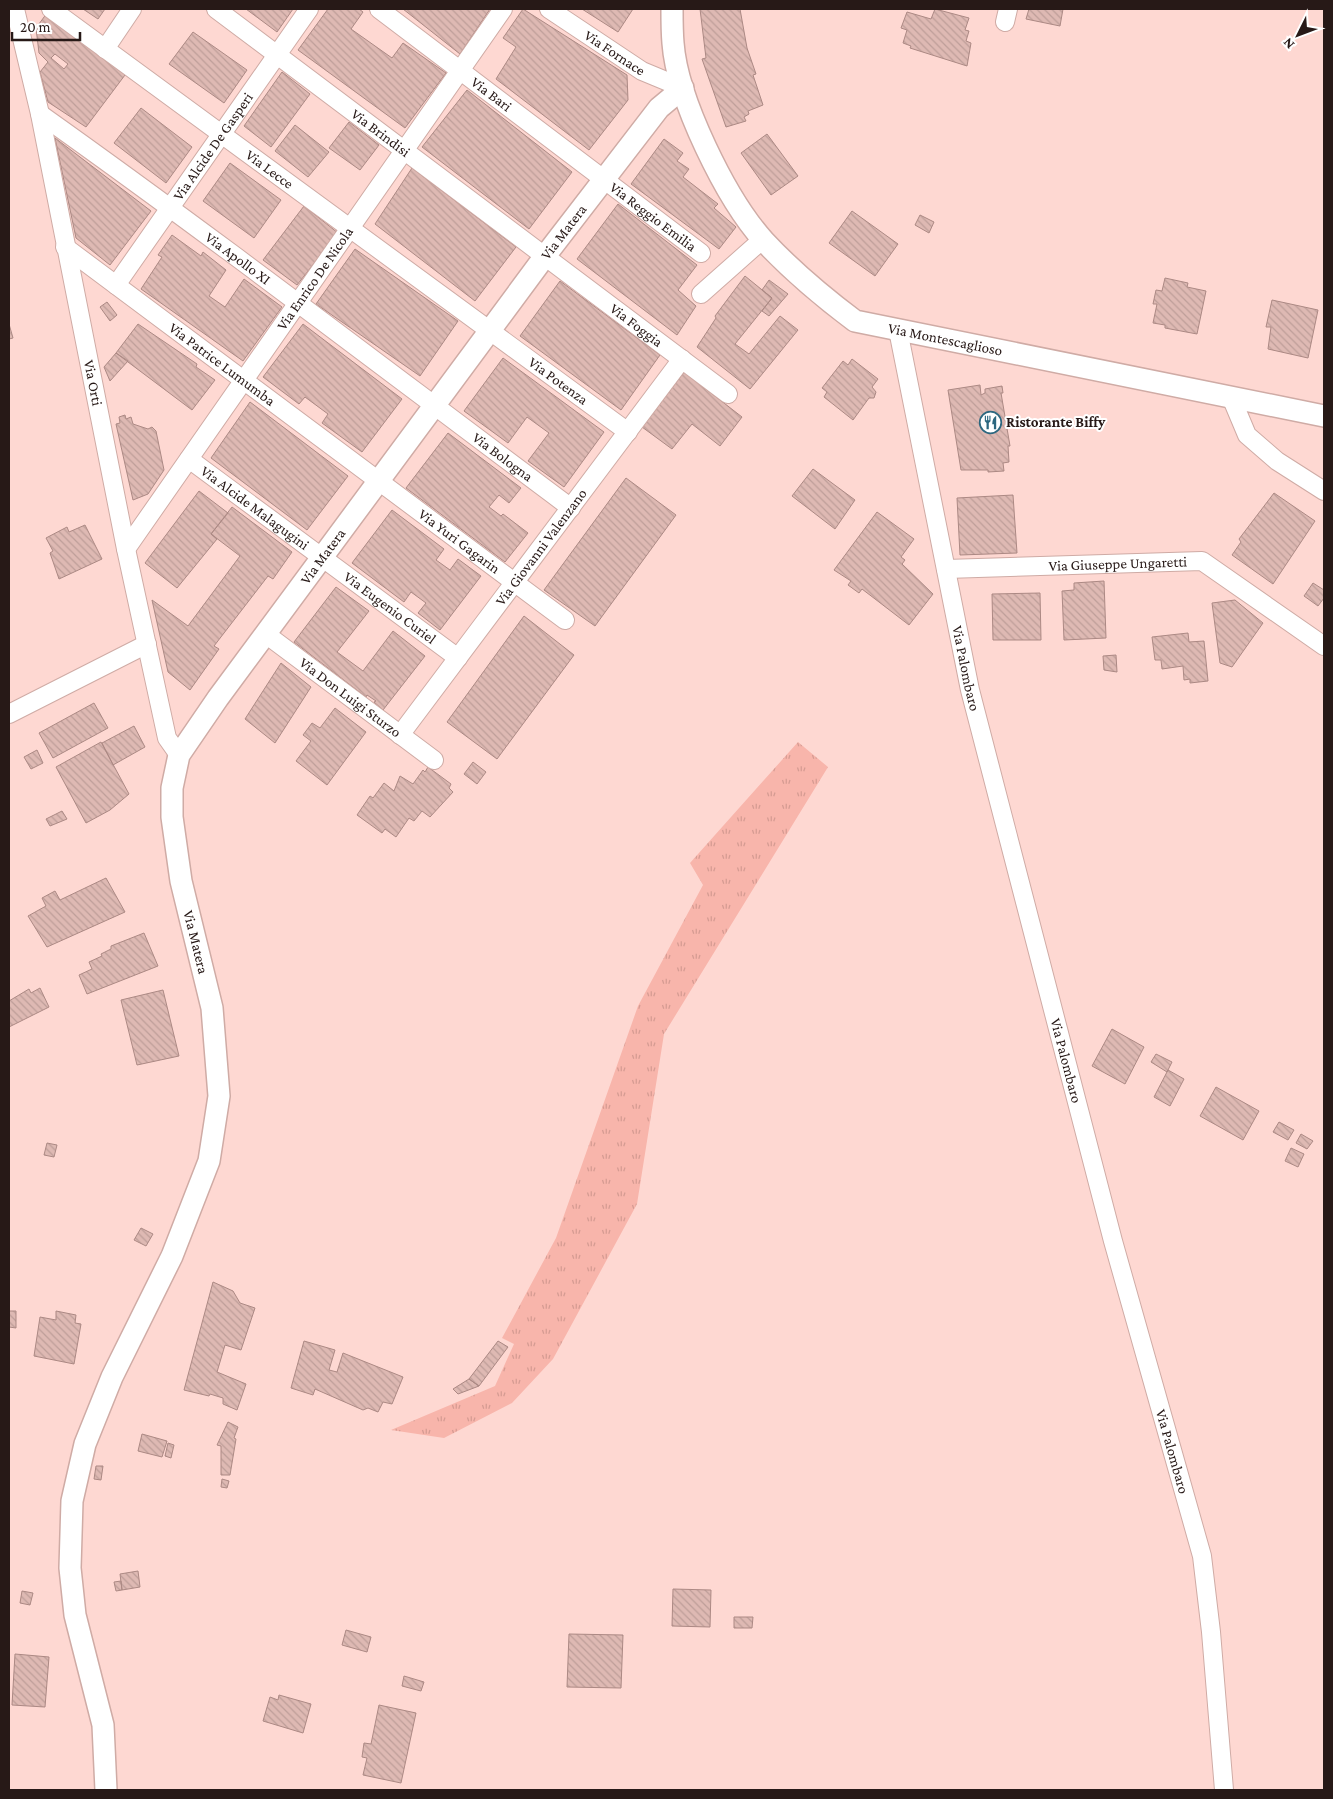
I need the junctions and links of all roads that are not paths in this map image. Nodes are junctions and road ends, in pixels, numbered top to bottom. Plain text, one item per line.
1 (15, 9) edge
2 (50, 9) edge
3 (132, 9) edge
4 (216, 9) edge
5 (309, 9) edge
6 (379, 9) edge
7 (504, 9) edge
8 (549, 9) edge
9 (672, 9) edge
10 (106, 49) junction
11 (277, 55) junction
12 (461, 70) junction
13 (683, 88) junction
14 (40, 114) junction
15 (222, 134) junction
16 (404, 150) junction
17 (605, 178) junction
18 (171, 207) junction
19 (351, 227) junction
20 (763, 240) junction
21 (66, 247) junction
22 (701, 253) dead end
23 (545, 256) junction
24 (116, 285) junction
25 (701, 294) dead end
26 (297, 304) junction
27 (490, 329) junction
28 (898, 330) junction
29 (682, 359) junction
30 (244, 381) junction
31 (728, 394) dead end
32 (1231, 397) junction
33 (434, 406) junction
34 (1324, 416) edge
35 (628, 432) junction
36 (189, 459) junction
37 (379, 481) junction
38 (1324, 491) edge
39 (571, 508) junction
40 (126, 549) junction
41 (322, 557) junction
42 (946, 569) junction
43 (515, 583) junction
44 (565, 620) dead end
45 (267, 635) junction
46 (148, 644) junction
47 (1324, 646) edge
48 (458, 658) junction
49 (9, 714) edge
50 (400, 735) junction
51 (179, 755) junction
52 (434, 760) dead end
53 (106, 1790) edge
54 (1224, 1790) edge

1 - 14 street, Via Orti
2 - 10 street, Via Lecce
3 - 10 street
4 - 11 street, Via Brindisi
5 - 11 street, Via Alcide De Gasperi
6 - 12 street, Via Bari
7 - 12 street, Via Enrico De Nicola
8 - 13 street, Via Fornace
9 - 13 street, Via Montescaglioso
10 - 15 street, Via Lecce
11 - 15 street, Via Alcide De Gasperi
11 - 16 street, Via Brindisi
12 - 16 street, Via Enrico De Nicola
12 - 17 street, Via Bari
13 - 17 street, Via Matera
13 - 20 street, Via Montescaglioso
14 - 18 street, Via Apollo XI
14 - 21 street, Via Orti
15 - 18 street, Via Alcide De Gasperi
15 - 19 street, Via Lecce
16 - 19 street, Via Enrico De Nicola
16 - 23 street, Via Brindisi
17 - 22 street, Via Reggio Emilia
17 - 23 street, Via Matera
18 - 24 street, Via Alcide De Gasperi
18 - 26 street, Via Apollo XI
19 - 26 street, Via Enrico De Nicola
19 - 27 street, Via Lecce
20 - 25 street
20 - 28 street, Via Montescaglioso
21 - 24 street, Via Patrice Lumumba
21 - 40 street, Via Orti
23 - 27 street, Via Matera
23 - 29 street, Via Foggia
24 - 30 street, Via Patrice Lumumba
26 - 30 street, Via Enrico De Nicola
26 - 33 street, Via Apollo XI
27 - 33 street, Via Matera
27 - 35 street, Via Potenza
28 - 32 street, Via Montescaglioso
28 - 42 street, Via Palombaro
29 - 31 street, Via Foggia
29 - 35 street, Via Giovanni Valenzano
30 - 36 street, Via Enrico De Nicola
30 - 37 street, Via Patrice Lumumba
32 - 34 street, Via Montescaglioso
32 - 38 street
33 - 37 street, Via Matera
33 - 39 street, Via Bologna
35 - 39 street, Via Giovanni Valenzano
36 - 40 street, Via Enrico De Nicola
36 - 41 street, Via Alcide Malagugini
37 - 41 street, Via Matera
37 - 43 street, Via Yuri Gagarin
39 - 43 street, Via Giovanni Valenzano
40 - 46 street, Via Orti
41 - 45 street, Via Matera
41 - 48 street, Via Eugenio Curiel
42 - 47 street, Via Giuseppe Ungaretti
42 - 54 street, Via Palombaro
43 - 44 street, Via Yuri Gagarin
43 - 48 street, Via Giovanni Valenzano
45 - 50 street, Via Don Luigi Sturzo
45 - 51 street, Via Matera
46 - 49 street
46 - 51 street, Via Orti
48 - 50 street, Via Giovanni Valenzano
50 - 52 street, Via Don Luigi Sturzo
51 - 53 street, Via Matera

